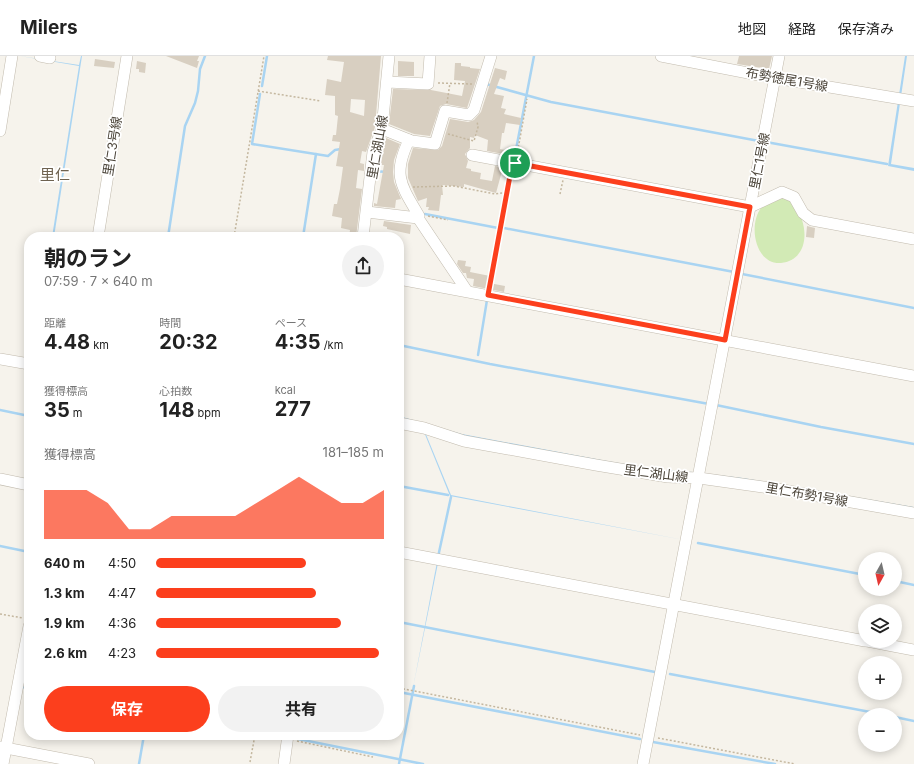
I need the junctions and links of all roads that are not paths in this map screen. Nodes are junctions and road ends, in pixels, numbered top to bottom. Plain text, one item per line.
1 (12, 56) edge
2 (127, 56) edge
3 (389, 56) edge
4 (430, 56) edge
5 (491, 56) edge
6 (661, 56) edge
7 (779, 56) edge
8 (775, 77) junction
9 (387, 82) junction
10 (914, 101) edge
11 (382, 129) junction
12 (0, 131) edge
13 (409, 140) junction
14 (472, 155) dead end
15 (750, 207) junction
16 (367, 212) junction
17 (419, 217) junction
18 (99, 232) edge
19 (364, 232) edge
20 (914, 239) edge
21 (404, 280) edge
22 (467, 291) junction
23 (725, 340) junction
24 (0, 359) edge
25 (24, 363) edge
26 (914, 376) edge
27 (404, 424) edge
28 (699, 478) junction
29 (0, 479) edge
30 (24, 484) edge
31 (914, 513) edge
32 (404, 553) edge
33 (674, 605) junction
34 (858, 640) edge
35 (902, 648) edge
36 (24, 649) edge
37 (914, 650) edge
38 (288, 740) edge
39 (3, 748) edge
40 (3, 764) edge
41 (90, 764) edge
42 (284, 764) edge
43 (643, 764) edge

1 - 12 street
2 - 18 street, 里仁3号線
3 - 9 street, 里仁湖山線
4 - 9 street
5 - 13 street
6 - 8 street, 布勢徳尾1号線
7 - 8 street, 里仁1号線
8 - 10 street, 布勢徳尾1号線
8 - 15 street, 里仁1号線
9 - 11 street, 里仁湖山線
11 - 13 street
11 - 16 street, 里仁湖山線
13 - 17 street
14 - 15 street
15 - 20 street
15 - 23 street, 里仁1号線
16 - 17 street
16 - 19 street, 里仁湖山線
17 - 22 street
21 - 22 street
22 - 23 street
23 - 26 street
23 - 28 street, 里仁1号線
24 - 25 street
27 - 28 street, 里仁湖山線
28 - 31 street, 里仁布勢1号線
28 - 33 street, 里仁湖山線
29 - 30 street
32 - 33 street
33 - 34 street
33 - 43 street, 里仁湖山線
35 - 37 street
36 - 39 street
38 - 42 street
39 - 40 street
39 - 41 street

